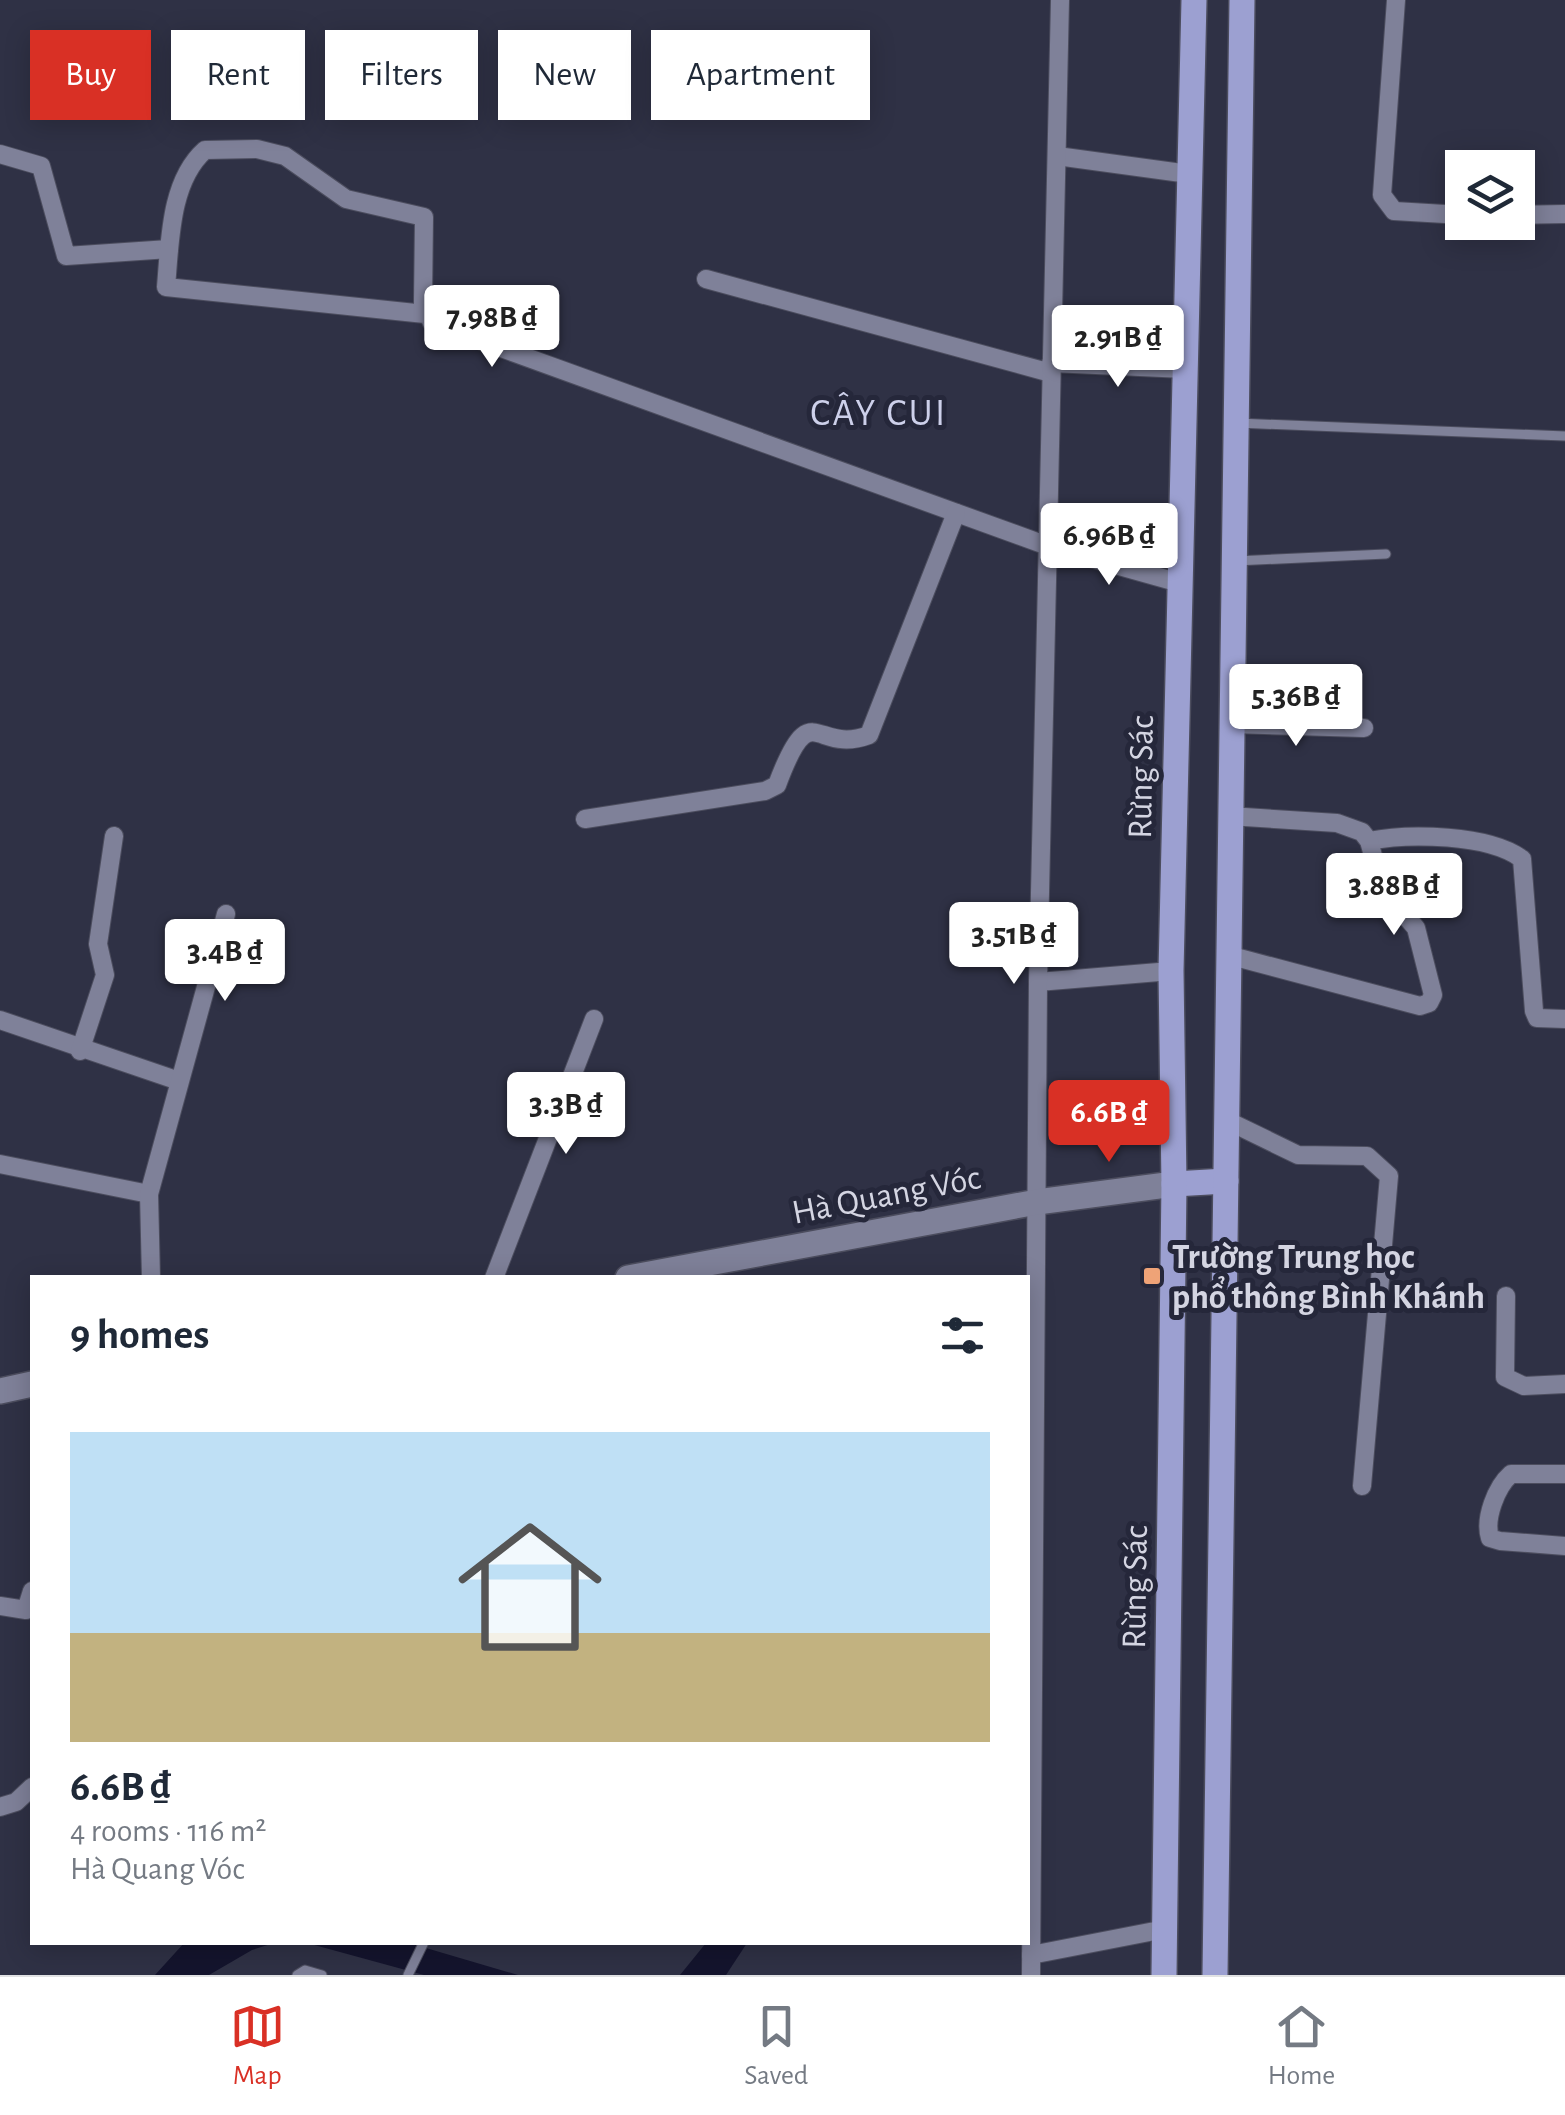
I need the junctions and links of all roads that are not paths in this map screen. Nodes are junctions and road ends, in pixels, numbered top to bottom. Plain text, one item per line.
1 (1060, 0) edge
2 (1194, 0) edge
3 (1242, 0) edge
4 (1396, 0) edge
5 (0, 154) edge
6 (1057, 156) junction
7 (1178, 173) junction
8 (1445, 214) edge
9 (1565, 214) edge
10 (1535, 215) edge
11 (170, 249) junction
12 (706, 278) dead end
13 (425, 314) junction
14 (1051, 368) junction
15 (1173, 368) junction
16 (1234, 423) junction
17 (1565, 436) edge
18 (956, 513) junction
19 (1048, 546) junction
20 (1386, 554) dead end
21 (1232, 561) junction
22 (1168, 580) junction
23 (1230, 724) junction
24 (1364, 728) dead end
25 (1229, 816) junction
26 (585, 819) dead end
27 (114, 836) dead end
28 (1368, 840) junction
29 (226, 914) dead end
30 (1228, 955) junction
31 (1159, 971) junction
32 (1038, 982) junction
33 (594, 1018) dead end
34 (1565, 1019) edge
35 (0, 1020) edge
36 (80, 1050) junction
37 (179, 1082) junction
38 (1226, 1120) junction
39 (0, 1164) edge
40 (1226, 1181) junction
41 (1165, 1184) junction
42 (149, 1194) junction
43 (1037, 1202) junction
44 (720, 1269) edge
45 (151, 1275) edge
46 (495, 1275) edge
47 (659, 1275) edge
48 (1506, 1296) dead end
49 (30, 1384) edge
50 (1565, 1384) edge
51 (0, 1391) edge
52 (1565, 1474) edge
53 (1362, 1486) dead end
54 (1565, 1546) edge
55 (30, 1597) edge
56 (0, 1606) edge
57 (30, 1789) edge
58 (0, 1808) edge
59 (1165, 1929) junction
60 (423, 1945) edge
61 (1031, 1955) junction
62 (409, 1974) edge
63 (298, 1975) edge
64 (322, 1975) edge
65 (1030, 1975) edge
66 (1164, 1975) edge
67 (1214, 1975) edge

1 - 6 street
2 - 7 main road, Rừng Sác
3 - 16 main road
4 - 8 street
5 - 11 street
6 - 7 street
6 - 14 street
7 - 15 main road, Rừng Sác
9 - 10 street
11 - 13 street
11 - 13 street
12 - 14 street
13 - 18 street
14 - 15 street
14 - 19 street
15 - 22 main road, Rừng Sác
16 - 17 lane
16 - 21 main road
18 - 19 street
18 - 26 street
19 - 22 street
19 - 32 street
20 - 21 lane
21 - 23 main road
22 - 31 main road, Rừng Sác
23 - 24 street
23 - 25 main road
25 - 28 street
25 - 30 main road
27 - 36 street
28 - 30 street
28 - 34 street
29 - 37 street
30 - 38 main road
31 - 32 street
31 - 41 main road, Rừng Sác
32 - 43 street
33 - 46 street
35 - 36 street
36 - 37 street
37 - 42 street
38 - 40 main road
38 - 53 street
39 - 42 street
40 - 41 main road
40 - 67 main road
41 - 43 street, Hà Quang Vóc
41 - 59 main road, Rừng Sác
42 - 45 street
43 - 44 street, Hà Quang Vóc
43 - 61 street
44 - 47 street, Hà Quang Vóc
48 - 50 street
49 - 51 street
52 - 54 street
55 - 56 street
57 - 58 street
59 - 61 street
59 - 66 main road, Rừng Sác
60 - 62 lane
61 - 65 street
63 - 64 lane

